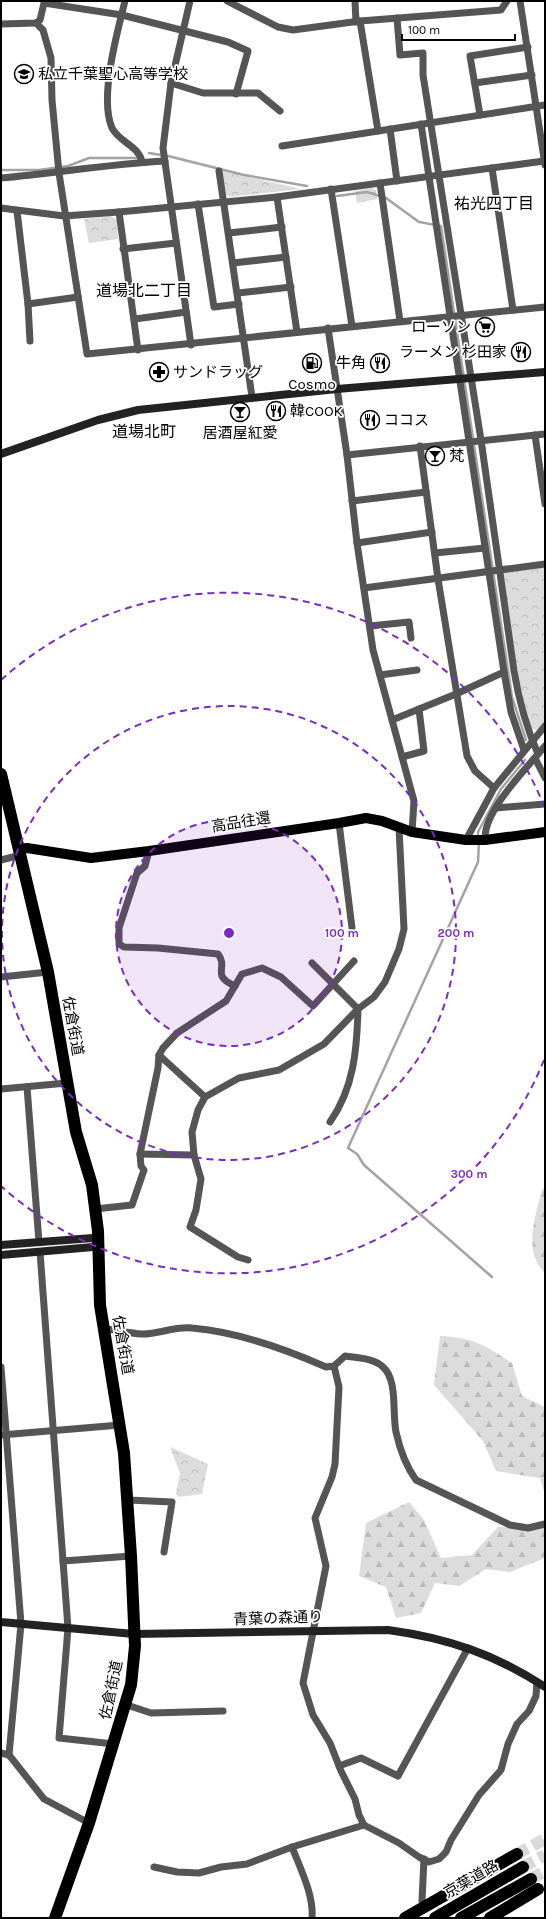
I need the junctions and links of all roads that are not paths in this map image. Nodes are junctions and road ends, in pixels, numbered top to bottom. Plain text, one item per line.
1 (125, 1) edge
2 (190, 1) edge
3 (227, 1) edge
4 (355, 1) edge
5 (506, 1) edge
6 (520, 1) edge
7 (45, 2) edge
8 (122, 15) junction
9 (397, 18) junction
10 (358, 21) junction
11 (36, 23) junction
12 (1, 24) edge
13 (184, 31) junction
14 (528, 47) junction
15 (532, 75) junction
16 (171, 83) junction
17 (475, 83) junction
18 (236, 94) junction
19 (545, 105) edge
20 (537, 106) junction
21 (280, 111) dead end
22 (480, 115) junction
23 (431, 123) junction
24 (421, 124) junction
25 (390, 129) junction
26 (378, 131) junction
27 (282, 146) dead end
28 (165, 161) junction
29 (142, 162) junction
30 (545, 163) edge
31 (58, 168) junction
32 (492, 168) junction
33 (219, 171) dead end
34 (440, 175) junction
35 (430, 176) junction
36 (1, 178) edge
37 (397, 181) junction
38 (380, 183) junction
39 (331, 190) junction
40 (277, 197) junction
41 (223, 201) junction
42 (198, 204) junction
43 (171, 207) junction
44 (1, 208) edge
45 (17, 211) junction
46 (119, 212) junction
47 (64, 216) junction
48 (282, 227) junction
49 (229, 233) junction
50 (176, 243) junction
51 (123, 249) junction
52 (286, 257) junction
53 (233, 263) junction
54 (291, 287) junction
55 (238, 293) junction
56 (78, 297) junction
57 (28, 304) junction
58 (239, 304) junction
59 (545, 307) edge
60 (513, 310) junction
61 (186, 312) junction
62 (462, 316) junction
63 (450, 317) junction
64 (135, 319) junction
65 (400, 321) junction
66 (352, 326) junction
67 (328, 328) junction
68 (297, 332) junction
69 (244, 337) junction
70 (30, 340) dead end
71 (191, 345) junction
72 (138, 350) junction
73 (545, 372) edge
74 (471, 378) junction
75 (460, 379) junction
76 (337, 389) junction
77 (252, 397) junction
78 (545, 434) edge
79 (535, 435) junction
80 (481, 440) junction
81 (470, 441) junction
82 (420, 446) junction
83 (1, 454) edge
84 (347, 455) junction
85 (426, 492) junction
86 (352, 501) junction
87 (545, 504) edge
88 (432, 532) junction
89 (357, 544) junction
90 (485, 548) junction
91 (435, 553) junction
92 (545, 564) edge
93 (494, 571) junction
94 (438, 579) junction
95 (364, 588) junction
96 (370, 626) junction
97 (411, 638) dead end
98 (417, 670) dead end
99 (504, 672) junction
100 (380, 674) junction
101 (456, 694) junction
102 (419, 709) junction
103 (392, 720) junction
104 (545, 726) edge
105 (533, 741) junction
106 (545, 746) edge
107 (524, 750) junction
108 (537, 756) junction
109 (402, 757) junction
110 (1, 774) edge
111 (545, 778) edge
112 (494, 788) junction
113 (545, 804) edge
114 (496, 808) junction
115 (338, 823) junction
116 (399, 828) junction
117 (412, 832) junction
118 (545, 832) edge
119 (466, 840) junction
120 (484, 840) junction
121 (149, 852) junction
122 (18, 854) junction
123 (1, 860) edge
124 (352, 928) dead end
125 (354, 961) dead end
126 (312, 963) dead end
127 (48, 972) junction
128 (1, 977) edge
129 (333, 984) junction
130 (235, 986) junction
131 (358, 1009) junction
132 (159, 1055) junction
133 (67, 1083) junction
134 (27, 1087) junction
135 (1, 1089) edge
136 (205, 1097) junction
137 (330, 1122) dead end
138 (140, 1154) junction
139 (194, 1155) junction
140 (96, 1208) junction
141 (39, 1242) junction
142 (98, 1242) junction
143 (1, 1245) edge
144 (40, 1252) junction
145 (1, 1255) edge
146 (248, 1260) dead end
147 (105, 1329) junction
148 (334, 1366) junction
149 (1, 1367) edge
150 (120, 1425) junction
151 (54, 1431) junction
152 (4, 1435) edge
153 (128, 1500) junction
154 (545, 1524) edge
155 (164, 1552) dead end
156 (131, 1556) junction
157 (63, 1561) junction
158 (1, 1622) edge
159 (21, 1624) junction
160 (68, 1628) junction
161 (314, 1631) junction
162 (134, 1634) junction
163 (468, 1648) junction
164 (538, 1682) junction
165 (545, 1687) edge
166 (127, 1705) junction
167 (223, 1710) dead end
168 (114, 1744) junction
169 (1, 1753) edge
170 (9, 1754) junction
171 (339, 1766) junction
172 (89, 1822) junction
173 (364, 1826) junction
174 (292, 1847) junction
175 (517, 1854) tunnel mouth
176 (424, 1859) junction
177 (154, 1867) dead end
178 (523, 1867) tunnel mouth
179 (531, 1878) tunnel mouth
180 (538, 1889) tunnel mouth
181 (422, 1901) dead end
182 (55, 1918) edge
183 (312, 1918) edge
184 (405, 1918) edge
185 (435, 1918) edge
186 (461, 1918) edge
187 (490, 1918) edge

1 - 8 street
2 - 13 street
3 - 10 street
4 - 10 street
5 - 9 street
6 - 14 street
7 - 8 street
7 - 11 street
8 - 13 street
8 - 29 street
9 - 10 street
9 - 23 street
10 - 26 street
11 - 12 street
11 - 31 street
13 - 16 street
13 - 18 street
14 - 15 street
14 - 17 street
15 - 17 street
15 - 20 street
16 - 18 street
16 - 28 street
17 - 22 street
18 - 21 street
19 - 20 street
20 - 22 street
20 - 30 street
22 - 23 street
23 - 24 street
23 - 34 street
24 - 25 street
24 - 35 street
25 - 26 street
25 - 37 street
26 - 27 street
28 - 29 street
28 - 43 street
29 - 31 street
30 - 32 street
31 - 36 street
31 - 47 street
32 - 34 street
32 - 60 street
33 - 41 street
34 - 35 street
34 - 62 street
35 - 37 street
35 - 63 street
37 - 38 street
38 - 39 street
38 - 65 street
39 - 40 street
39 - 66 street
40 - 41 street
40 - 48 street
41 - 42 street
41 - 49 street
42 - 43 street
42 - 58 street
43 - 46 street
43 - 50 street
44 - 45 street
45 - 47 street
45 - 57 street
46 - 47 street
46 - 51 street
47 - 56 street
48 - 49 street
48 - 52 street
49 - 53 street
50 - 51 street
50 - 61 street
51 - 64 street
52 - 53 street
52 - 54 street
53 - 55 street
54 - 55 street
54 - 68 street
55 - 58 street
56 - 57 street
56 - 72 street
57 - 70 street
58 - 69 street
59 - 60 street
60 - 62 street
61 - 64 street
61 - 71 street
62 - 63 street
62 - 74 street
63 - 65 street
63 - 75 street
64 - 72 street
65 - 66 street
66 - 67 street
67 - 68 street
67 - 76 street
68 - 69 street
69 - 71 street
69 - 77 street
71 - 72 street
73 - 74 street
74 - 75 street
74 - 80 street
75 - 76 street
75 - 81 street
76 - 77 street
76 - 84 street
77 - 83 street
78 - 79 street
79 - 80 street
79 - 87 street
80 - 81 street
80 - 93 street
81 - 82 street
81 - 90 street
82 - 84 street
82 - 85 street
84 - 86 street
85 - 86 street
85 - 88 street
86 - 89 street
88 - 89 street
88 - 91 street
89 - 95 street
90 - 91 street
90 - 93 street
91 - 94 street
92 - 93 street
93 - 94 street
93 - 99 street
93 - 105 street
94 - 95 street
94 - 101 street
95 - 96 street
96 - 97 street
96 - 100 street
98 - 100 street
99 - 101 street
99 - 107 street
100 - 103 street
101 - 102 street
101 - 112 street
102 - 103 street
102 - 109 street
103 - 109 street
104 - 105 street
105 - 107 street
105 - 108 street
106 - 108 street
107 - 112 street
108 - 111 street
108 - 114 street
109 - 117 street
110 - 122 highway, 佐倉街道
112 - 119 street
113 - 114 street
114 - 120 street
115 - 116 main road, 高品往還
115 - 121 main road, 高品往還
115 - 124 street
116 - 117 main road, 高品往還
116 - 131 street
117 - 119 main road, 高品往還
118 - 120 main road
119 - 120 main road
121 - 122 main road, 高品往還
121 - 130 street
122 - 123 street
122 - 127 highway, 佐倉街道
125 - 129 street
126 - 129 street
127 - 128 street
127 - 133 highway, 佐倉街道
129 - 130 street
129 - 131 street
130 - 132 street
131 - 136 street
131 - 137 street
132 - 136 street
132 - 138 street
133 - 134 street
133 - 140 highway, 佐倉街道
134 - 135 street
134 - 141 street
136 - 139 street
138 - 139 street
138 - 140 street
139 - 146 street
140 - 142 highway, 佐倉街道
141 - 142 street
141 - 143 street
142 - 144 street
142 - 147 highway, 佐倉街道
144 - 145 street
144 - 151 street
147 - 148 street
147 - 150 highway, 佐倉街道
148 - 154 street
148 - 161 street
149 - 152 street
150 - 151 street
150 - 153 highway, 佐倉街道
151 - 152 street
151 - 157 street
152 - 159 street
153 - 155 street
153 - 156 highway, 佐倉街道
156 - 157 street
156 - 162 highway, 佐倉街道
157 - 160 street
158 - 159 street, 青葉の森通り
159 - 160 street, 青葉の森通り
159 - 170 street
160 - 162 street, 青葉の森通り
160 - 168 street
161 - 162 street, 青葉の森通り
161 - 163 street, 青葉の森通り
161 - 171 street
162 - 166 highway, 佐倉街道
163 - 164 street, 青葉の森通り
163 - 171 street
164 - 165 street, 青葉の森通り
164 - 176 street
166 - 167 street
166 - 168 highway, 佐倉街道
168 - 172 highway, 佐倉街道
169 - 170 street
170 - 172 street
171 - 173 street
172 - 182 highway, 佐倉街道
173 - 174 street
173 - 176 street
174 - 177 street
174 - 183 street
175 - 184 highway
176 - 181 street
178 - 185 highway, 京葉道路
179 - 186 highway, 京葉道路
180 - 187 highway

